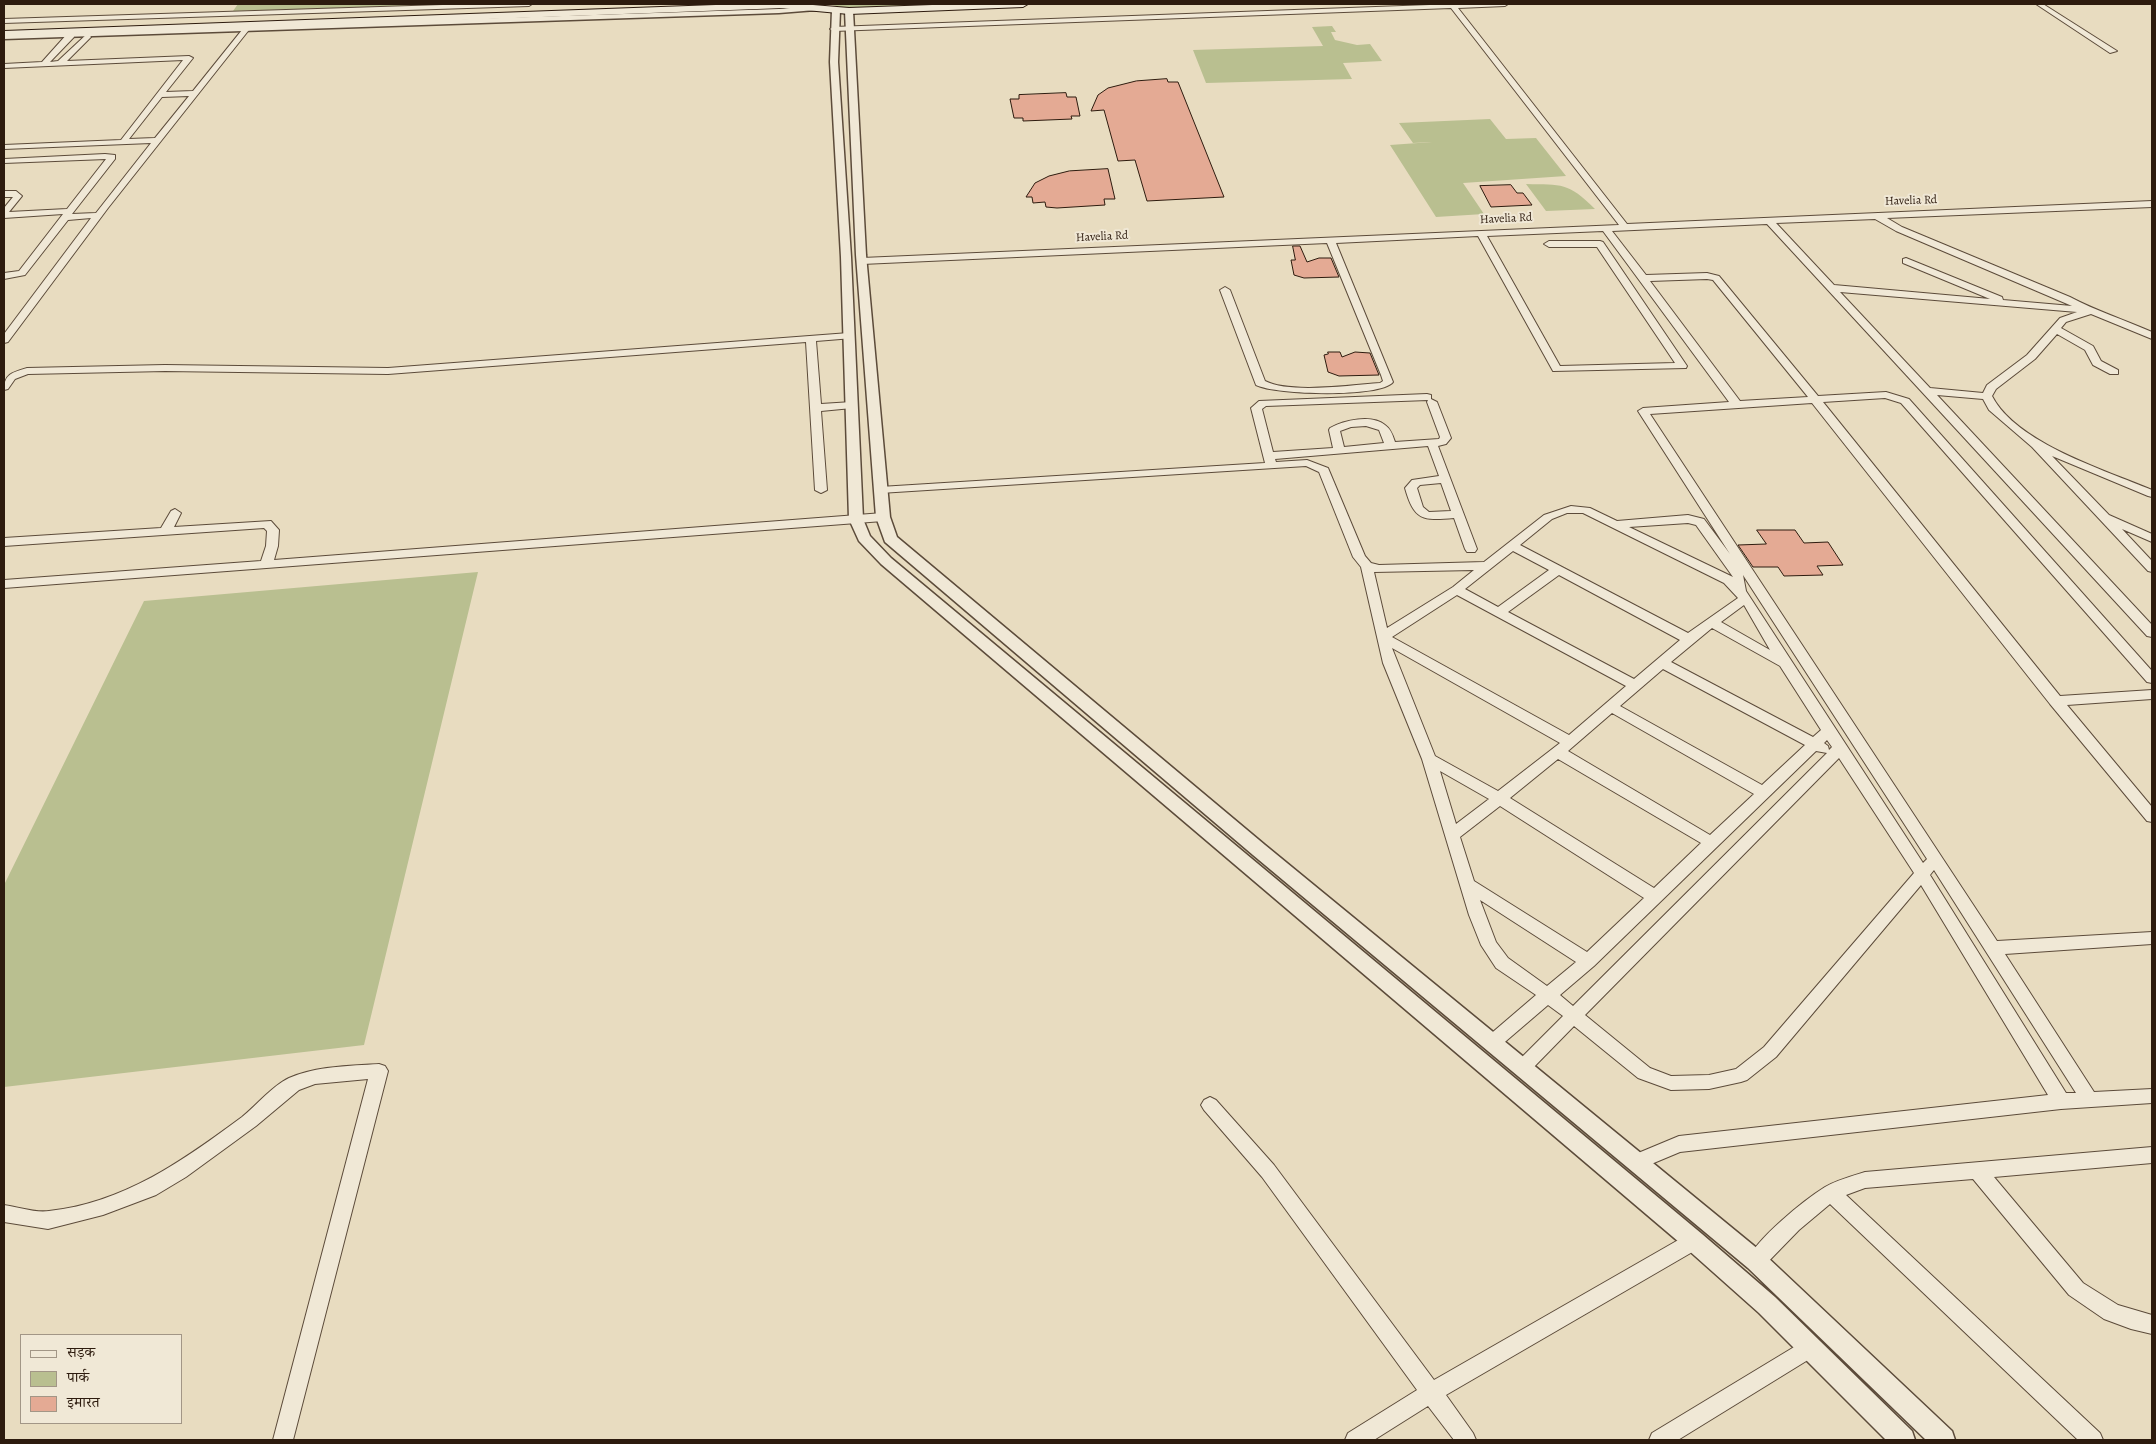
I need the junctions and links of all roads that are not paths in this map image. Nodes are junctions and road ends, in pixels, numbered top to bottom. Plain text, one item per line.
1 (294, 4) edge
2 (512, 4) edge
3 (529, 4) edge
4 (665, 4) edge
5 (1022, 4) edge
6 (1295, 4) edge
7 (1467, 4) edge
8 (1505, 4) edge
9 (2039, 4) edge
10 (445, 5) edge
11 (364, 6) edge
12 (811, 6) edge
13 (1452, 6) junction
14 (842, 10) junction
15 (1301, 11) junction
16 (286, 12) junction
17 (4, 22) edge
18 (4, 28) edge
19 (246, 28) junction
20 (842, 29) junction
21 (40, 35) junction
22 (71, 35) junction
23 (88, 35) junction
24 (4, 36) edge
25 (2113, 51) dead end
26 (43, 64) junction
27 (60, 64) junction
28 (4, 66) edge
29 (196, 90) junction
30 (163, 91) junction
31 (156, 140) junction
32 (123, 142) junction
33 (4, 147) edge
34 (4, 161) edge
35 (4, 194) edge
36 (2152, 204) edge
37 (105, 206) junction
38 (82, 207) dead end
39 (4, 214) edge
40 (69, 214) junction
41 (98, 215) junction
42 (1875, 215) junction
43 (1768, 220) junction
44 (1624, 226) junction
45 (1605, 227) junction
46 (1481, 233) junction
47 (852, 239) junction
48 (1330, 240) junction
49 (1549, 244) dead end
50 (1906, 260) dead end
51 (862, 261) junction
52 (4, 276) edge
53 (1643, 278) junction
54 (1832, 288) junction
55 (1225, 290) dead end
56 (2009, 303) junction
57 (2088, 311) junction
58 (2056, 329) junction
59 (849, 336) junction
60 (2152, 336) edge
61 (811, 339) junction
62 (4, 340) edge
63 (2114, 372) dead end
64 (4, 387) edge
65 (1928, 391) junction
66 (1987, 396) junction
67 (1817, 400) junction
68 (852, 405) junction
69 (1737, 405) junction
70 (814, 408) junction
71 (1432, 443) junction
72 (2036, 445) junction
73 (1391, 446) junction
74 (1339, 451) junction
75 (1270, 461) junction
76 (1445, 479) junction
77 (821, 490) dead end
78 (880, 490) junction
79 (2152, 494) edge
80 (175, 513) dead end
81 (1458, 514) junction
82 (883, 517) junction
83 (2104, 517) junction
84 (856, 519) junction
85 (1616, 524) junction
86 (166, 530) junction
87 (2152, 538) edge
88 (4, 542) edge
89 (1512, 546) junction
90 (1471, 549) dead end
91 (266, 564) junction
92 (1367, 566) junction
93 (1486, 566) junction
94 (2152, 568) edge
95 (1558, 570) junction
96 (4, 584) edge
97 (1457, 590) junction
98 (1744, 595) junction
99 (1499, 612) junction
100 (1711, 622) junction
101 (2152, 633) edge
102 (1383, 638) junction
103 (1689, 639) junction
104 (1663, 663) junction
105 (1786, 665) junction
106 (2152, 679) edge
107 (1636, 686) junction
108 (2152, 694) edge
109 (2054, 701) junction
110 (1612, 707) junction
111 (1829, 730) junction
112 (1570, 742) junction
113 (1816, 744) junction
114 (1837, 751) junction
115 (1558, 752) junction
116 (1429, 759) junction
117 (1764, 793) junction
118 (1499, 798) junction
119 (2152, 817) edge
120 (1453, 834) junction
121 (1711, 842) junction
122 (1935, 860) junction
123 (1922, 874) junction
124 (1467, 884) junction
125 (1654, 896) junction
126 (2152, 938) edge
127 (1993, 948) junction
128 (1588, 961) junction
129 (1548, 995) junction
130 (1575, 1017) junction
131 (1493, 1042) junction
132 (2056, 1047) junction
133 (2029, 1050) junction
134 (1523, 1067) junction
135 (1551, 1090) junction
136 (2152, 1096) edge
137 (2090, 1100) junction
138 (2061, 1101) junction
139 (1210, 1105) dead end
140 (1534, 1106) junction
141 (2152, 1155) edge
142 (1637, 1162) junction
143 (1977, 1170) junction
144 (1831, 1193) junction
145 (4, 1214) edge
146 (1694, 1241) junction
147 (1756, 1261) junction
148 (2152, 1324) edge
149 (1809, 1348) junction
150 (1432, 1392) junction
151 (283, 1440) edge
152 (1355, 1440) edge
153 (1466, 1440) edge
154 (1659, 1440) edge
155 (1902, 1440) edge
156 (1942, 1440) edge
157 (2094, 1440) edge

1 - 16 street
2 - 3 street
2 - 10 street
4 - 18 main road
5 - 14 main road
6 - 15 street
7 - 8 street
7 - 13 street
9 - 25 street
10 - 11 street
11 - 16 street
12 - 14 main road
12 - 19 main road
13 - 15 street
13 - 44 street
14 - 20 street
15 - 20 street
16 - 17 street
19 - 21 main road
19 - 23 street
19 - 29 street
20 - 47 street
21 - 22 street
21 - 24 main road
22 - 23 street
22 - 26 street
23 - 27 street
26 - 27 street
26 - 28 street
27 - 30 street
29 - 30 street
29 - 31 street
30 - 32 street
31 - 32 street
31 - 37 street
32 - 33 street
34 - 40 street
35 - 39 street
36 - 42 street, Havelia Rd
37 - 38 street
37 - 41 street
39 - 40 street
40 - 41 street
40 - 52 street
41 - 62 street
42 - 43 street, Havelia Rd
42 - 57 street
43 - 44 street, Havelia Rd
43 - 54 street
44 - 45 street, Havelia Rd
45 - 46 street, Havelia Rd
45 - 53 street
46 - 48 street, Havelia Rd
46 - 49 street
47 - 51 street
47 - 59 street
48 - 51 street, Havelia Rd
48 - 55 street
50 - 56 street
51 - 78 street
53 - 67 street
53 - 69 street
54 - 56 street
54 - 65 street
56 - 57 street
57 - 58 street
57 - 60 street
58 - 63 street
58 - 66 street
59 - 61 street
59 - 68 street
61 - 64 street
61 - 70 street
65 - 66 street
65 - 101 street
66 - 72 street
67 - 69 street
67 - 106 street
67 - 109 street
68 - 70 street
68 - 84 street
69 - 122 street
70 - 77 street
71 - 73 street
71 - 75 street
71 - 76 street
72 - 79 street
72 - 83 street
73 - 74 street
73 - 74 street
74 - 75 street
75 - 78 street
75 - 92 street
76 - 81 street
76 - 81 street
78 - 82 street
80 - 86 street
81 - 90 street
82 - 84 street
82 - 131 street
83 - 87 street
83 - 94 street
84 - 91 street
84 - 140 street
85 - 89 street
85 - 98 street
85 - 98 street
86 - 88 street
86 - 91 street
89 - 93 street
89 - 95 street
91 - 96 street
92 - 93 street
92 - 102 street
93 - 97 street
95 - 99 street
95 - 103 street
97 - 99 street
97 - 102 street
98 - 100 street
98 - 105 street
99 - 107 street
100 - 103 street
100 - 105 street
102 - 112 street
102 - 116 street
103 - 104 street
104 - 107 street
104 - 113 street
105 - 111 street
107 - 110 street
108 - 109 street
109 - 119 street
110 - 112 street
110 - 117 street
111 - 113 street
111 - 114 street
112 - 115 street
113 - 114 street
113 - 117 street
114 - 123 street
114 - 130 street
115 - 118 street
115 - 121 street
116 - 118 street
116 - 120 street
117 - 121 street
118 - 120 street
118 - 125 street
120 - 124 street
121 - 125 street
122 - 123 street
122 - 127 street
123 - 130 street
123 - 133 street
124 - 128 street
124 - 129 street
125 - 128 street
126 - 127 street
127 - 132 street
128 - 129 street
129 - 130 street
129 - 131 street
130 - 134 street
131 - 134 street
132 - 133 street
132 - 137 street
133 - 138 street
134 - 135 street
135 - 140 street
135 - 142 street
136 - 137 street
137 - 138 street
138 - 142 street
139 - 150 street
140 - 146 street
141 - 143 street
142 - 147 street
143 - 144 street
143 - 148 street
144 - 147 street
144 - 157 street
145 - 151 street
146 - 149 street
146 - 150 street
147 - 156 street
149 - 154 street
149 - 155 street
150 - 152 street
150 - 153 street

